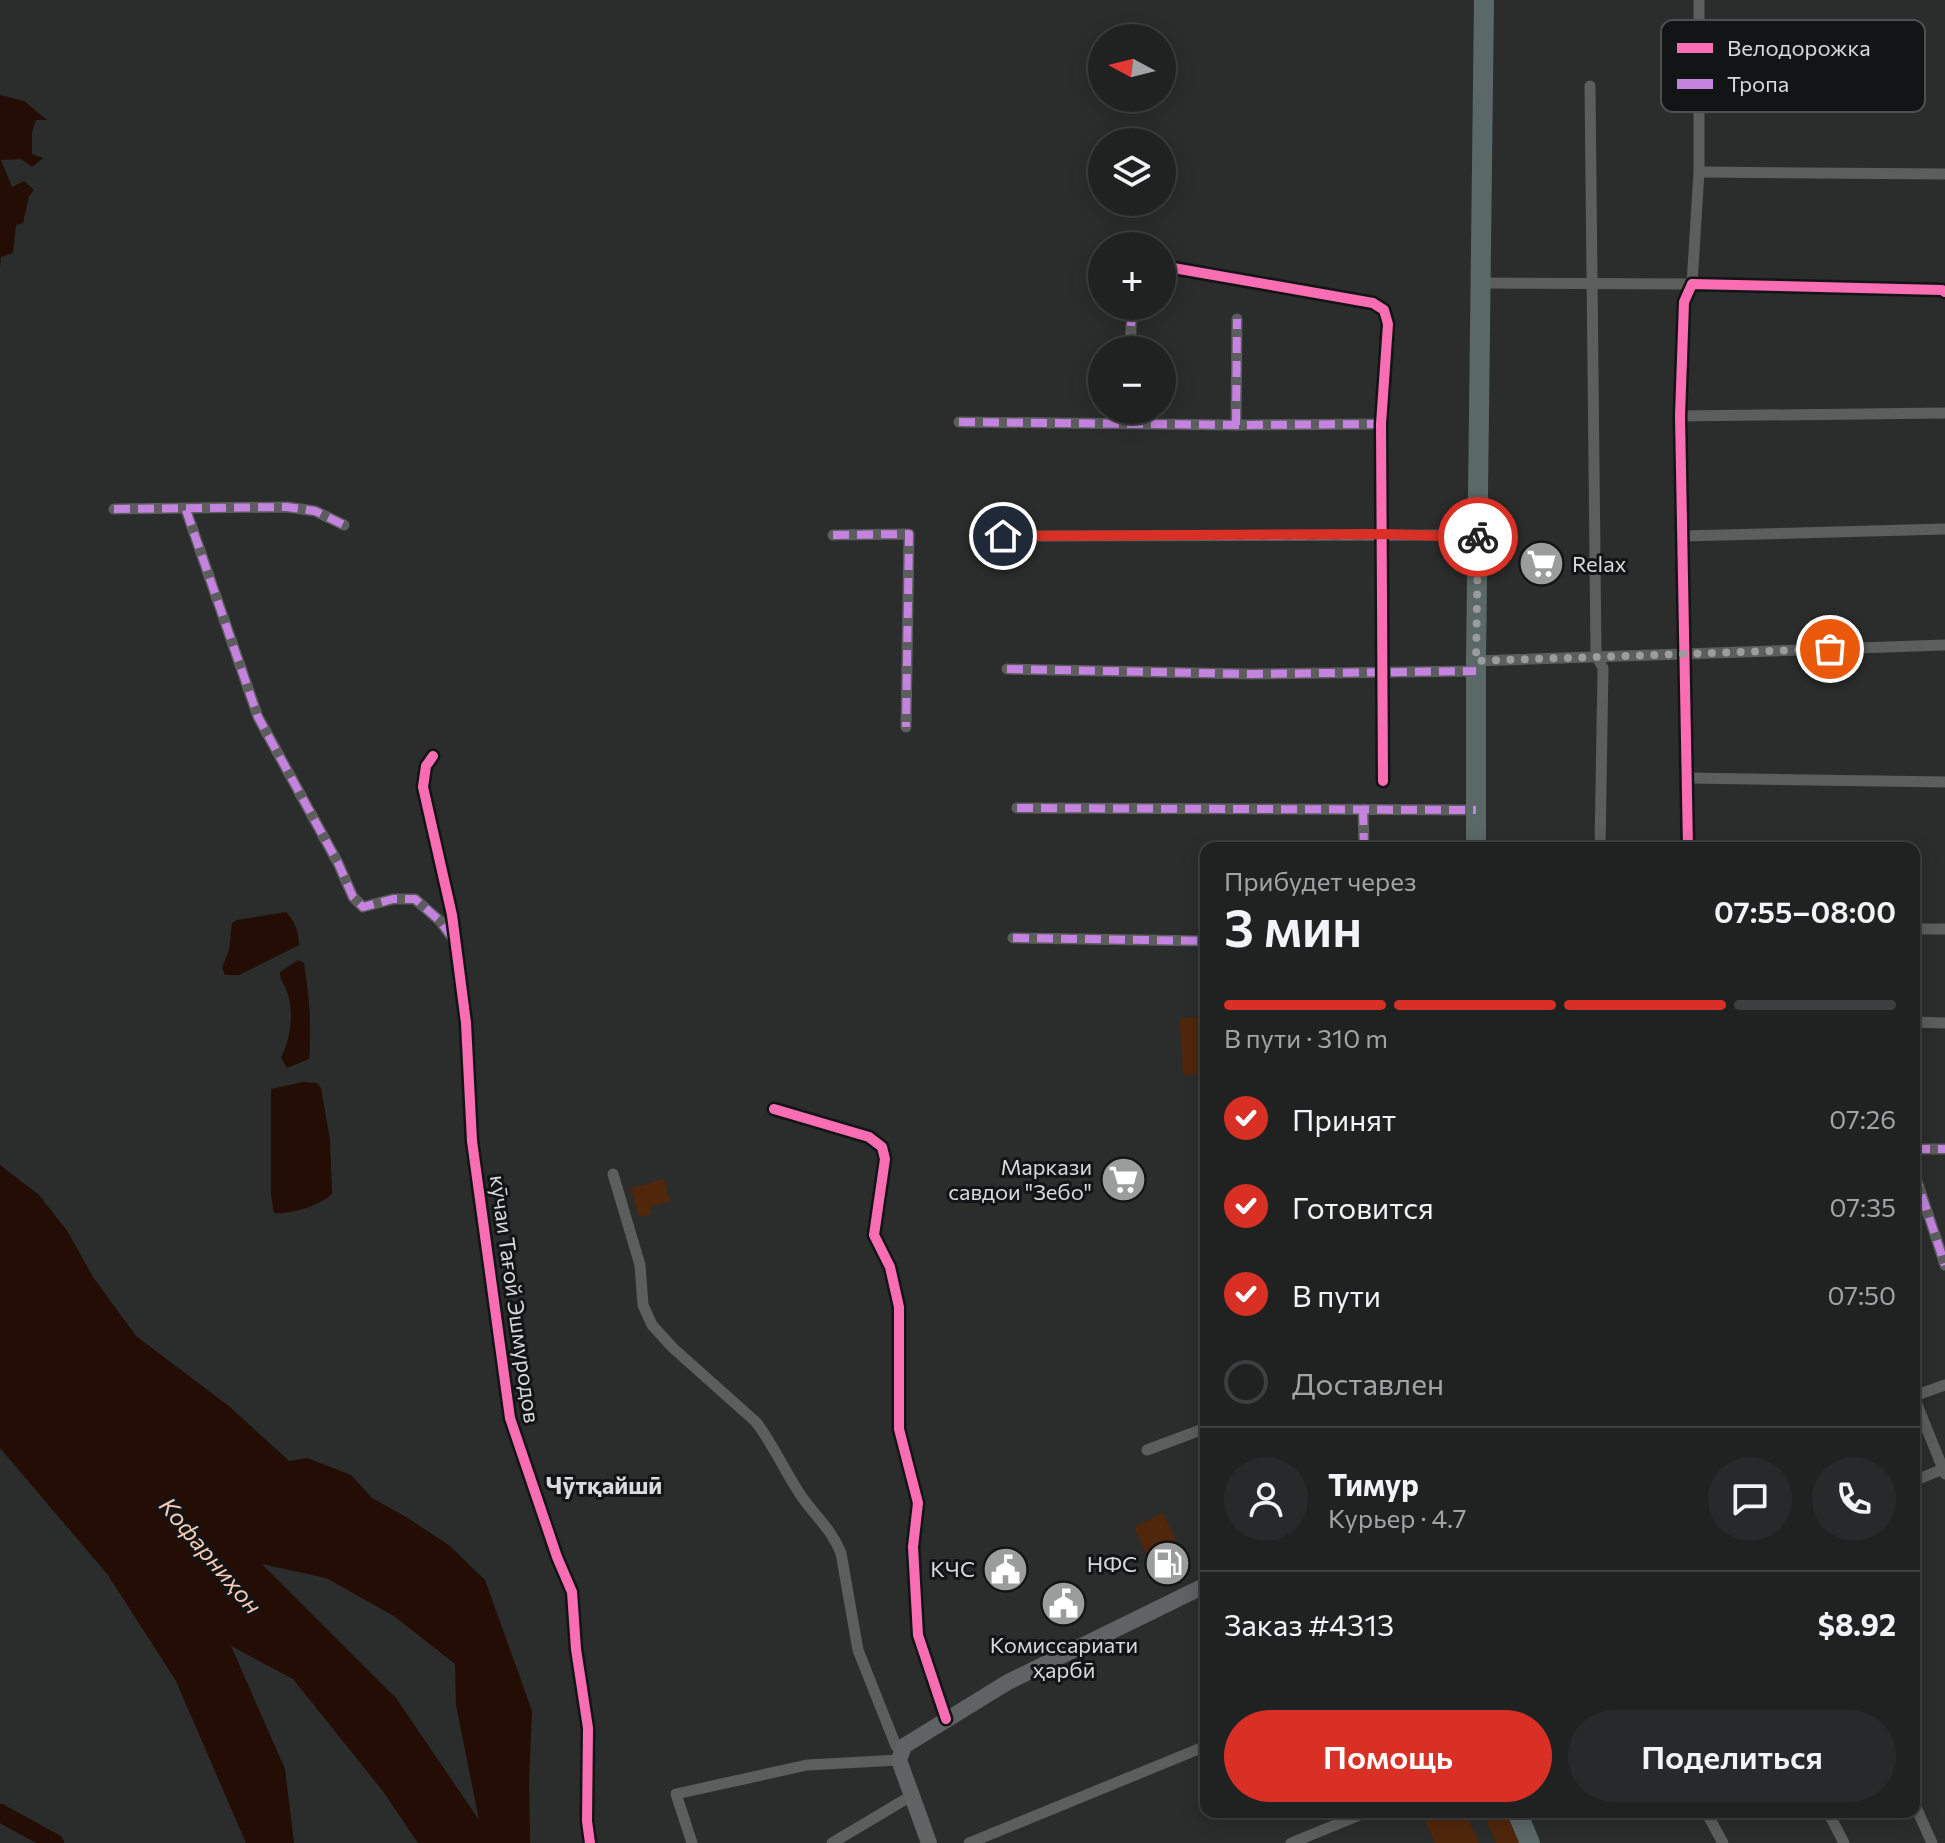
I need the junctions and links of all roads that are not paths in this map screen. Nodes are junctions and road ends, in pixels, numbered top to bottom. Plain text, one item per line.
1 (1484, 0) edge
2 (1590, 86) dead end
3 (1699, 112) edge
4 (1699, 172) junction
5 (1945, 174) edge
6 (1176, 268) edge
7 (1482, 283) junction
8 (1593, 283) junction
9 (1692, 284) junction
10 (1945, 292) edge
11 (1237, 319) dead end
12 (1945, 413) edge
13 (1680, 416) junction
14 (959, 422) dead end
15 (1088, 424) edge
16 (1127, 424) edge
17 (1381, 424) junction
18 (1236, 425) junction
19 (114, 509) dead end
20 (186, 510) junction
21 (344, 525) dead end
22 (1945, 529) edge
23 (1384, 534) junction
24 (833, 535) dead end
25 (1478, 535) junction
26 (1003, 536) dead end
27 (1683, 536) junction
28 (1945, 645) edge
29 (1685, 653) junction
30 (1596, 655) junction
31 (1476, 666) junction
32 (1007, 669) dead end
33 (1383, 672) junction
34 (906, 727) dead end
35 (433, 756) dead end
36 (1689, 778) junction
37 (1383, 781) dead end
38 (1945, 782) edge
39 (1017, 808) dead end
40 (1363, 809) junction
41 (1476, 810) junction
42 (1364, 842) edge
43 (1476, 842) edge
44 (1600, 842) edge
45 (1688, 842) edge
46 (1920, 929) edge
47 (1945, 929) edge
48 (1013, 938) dead end
49 (453, 939) junction
50 (1200, 941) edge
51 (1920, 1022) edge
52 (1945, 1023) edge
53 (774, 1109) dead end
54 (1920, 1149) edge
55 (1945, 1149) edge
56 (613, 1174) dead end
57 (1920, 1190) edge
58 (1945, 1265) edge
59 (1945, 1385) edge
60 (1920, 1394) edge
61 (1920, 1411) edge
62 (1200, 1430) edge
63 (1147, 1450) dead end
64 (1944, 1472) edge
65 (1920, 1479) edge
66 (1200, 1588) edge
67 (946, 1719) junction
68 (1200, 1748) edge
69 (900, 1755) junction
70 (911, 1796) junction
71 (1920, 1816) edge
72 (1352, 1818) edge
73 (1510, 1818) edge
74 (1520, 1818) edge
75 (1709, 1818) edge
76 (1831, 1818) edge
77 (590, 1843) edge
78 (692, 1843) edge
79 (832, 1843) edge
80 (929, 1843) edge
81 (969, 1843) edge
82 (1291, 1843) edge
83 (1520, 1843) edge
84 (1530, 1843) edge
85 (1723, 1843) edge
86 (1844, 1843) edge
87 (1932, 1843) edge

1 - 7 highway
2 - 8 street
3 - 4 street
4 - 5 street
4 - 9 street
6 - 17 street
7 - 8 street
7 - 25 highway
8 - 9 street
8 - 30 street
9 - 10 street
9 - 13 street
11 - 18 street
12 - 13 street
13 - 27 street
14 - 15 street
16 - 18 street
17 - 18 street
17 - 23 street
19 - 20 street
20 - 21 street
20 - 49 street
22 - 27 street
23 - 25 street
23 - 26 street
23 - 33 street
24 - 34 street
25 - 31 highway
27 - 29 street
28 - 29 street
29 - 30 street
29 - 36 street
30 - 31 street
30 - 44 street
31 - 33 street
31 - 41 highway
32 - 33 street
33 - 37 street
35 - 49 street, кӯчаи Тағой Эшмуродов
36 - 38 street
36 - 45 street
39 - 40 street
40 - 41 street
40 - 42 street
41 - 43 highway
46 - 47 street
48 - 50 street
49 - 77 street, кӯчаи Тағой Эшмуродов
51 - 52 street
53 - 67 street
54 - 55 street
56 - 69 street
57 - 58 street
59 - 60 street
61 - 64 street
62 - 63 street
64 - 65 street
66 - 67 street
67 - 69 street
68 - 81 street
69 - 70 street
69 - 78 street
70 - 79 street
70 - 80 street
71 - 87 street
72 - 82 street
73 - 83 highway
74 - 84 highway
75 - 85 street
76 - 86 street

